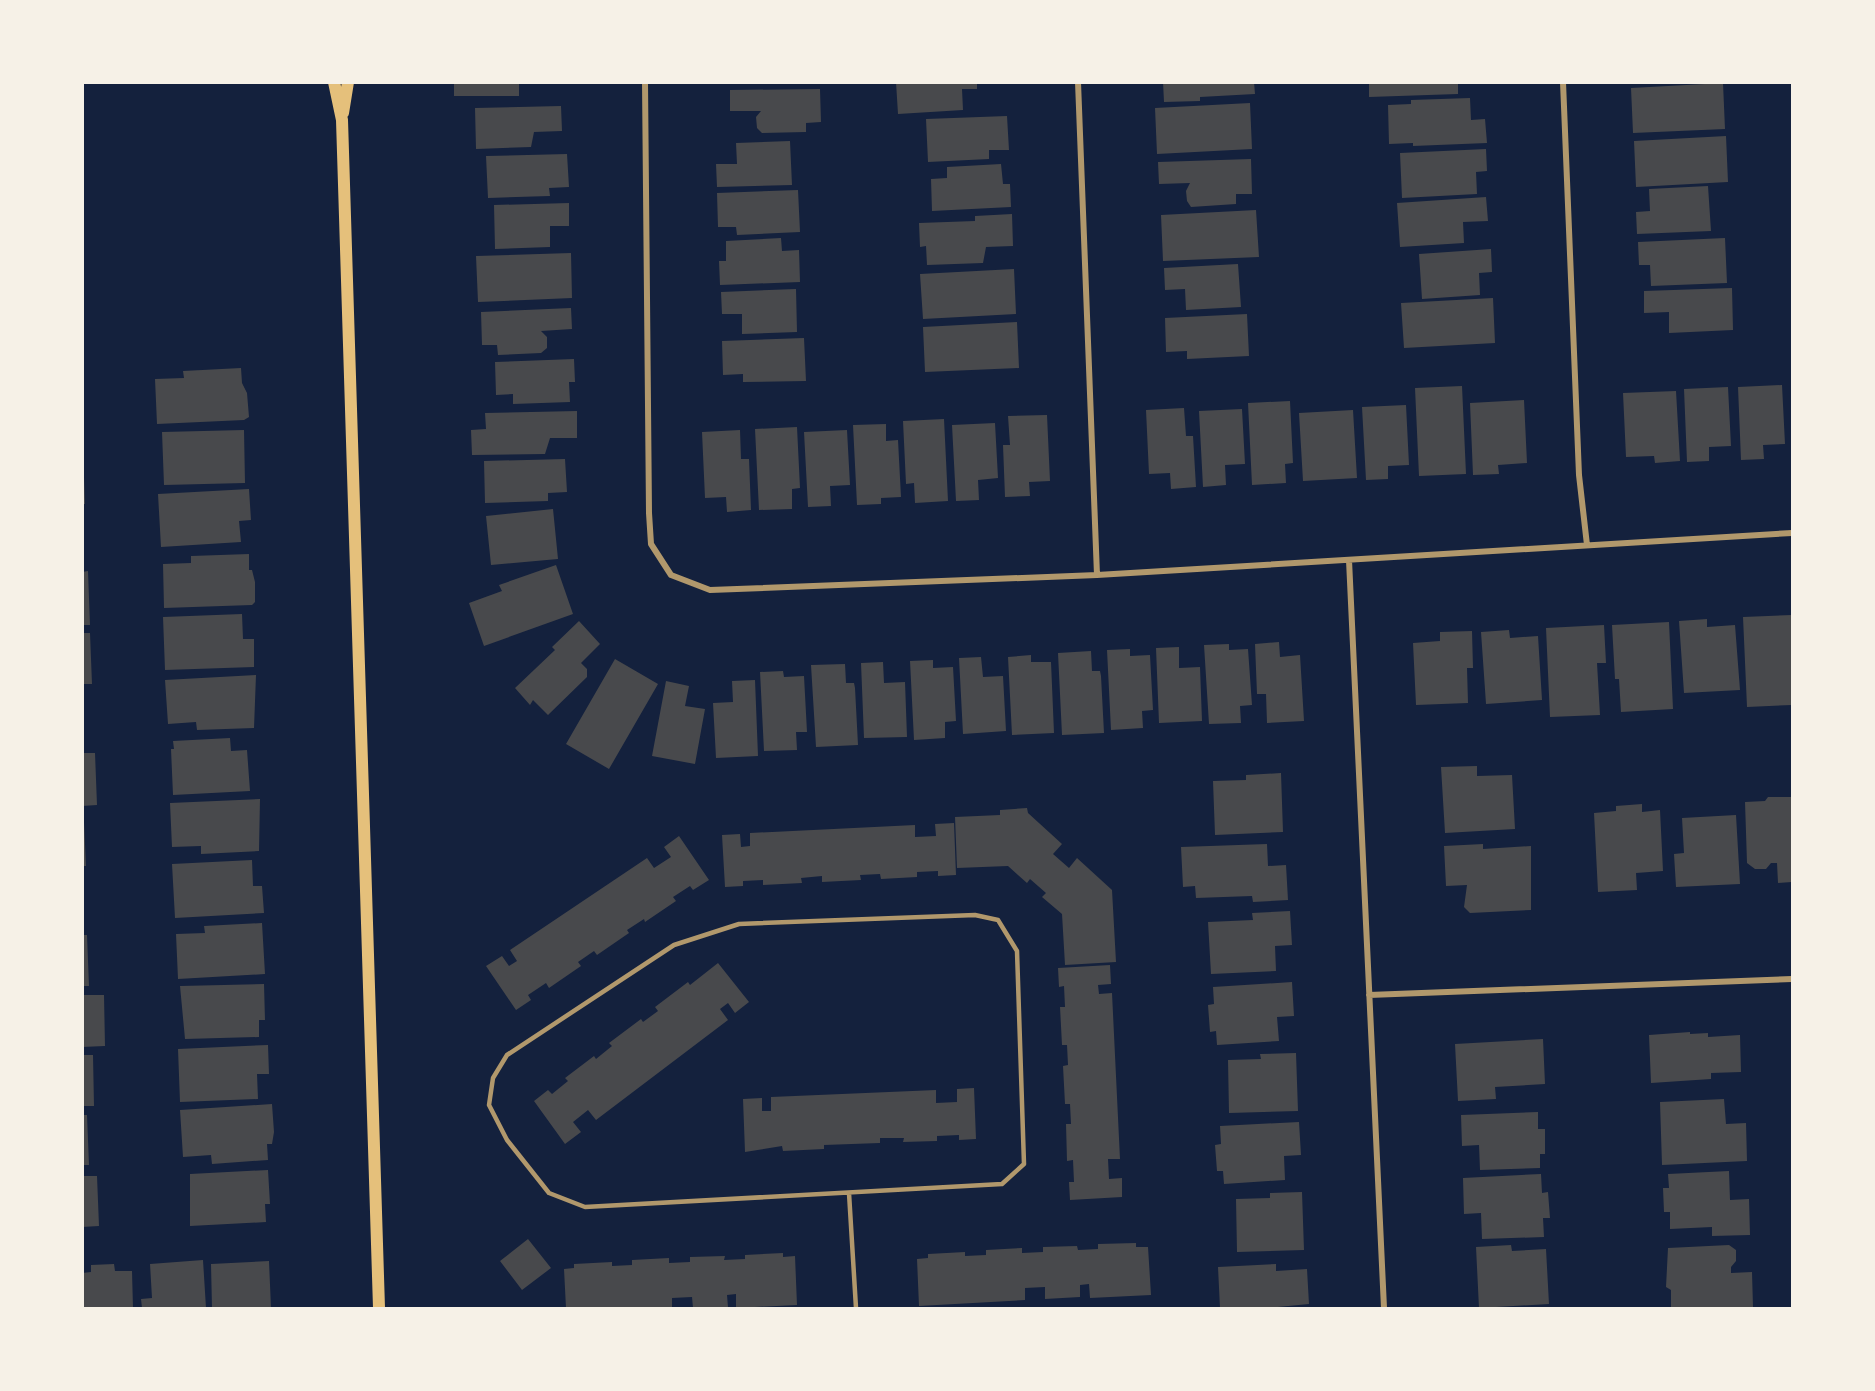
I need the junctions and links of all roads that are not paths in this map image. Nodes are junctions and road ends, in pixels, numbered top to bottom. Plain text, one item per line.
1 (334, 82) edge
2 (348, 82) edge
3 (645, 82) edge
4 (1078, 82) edge
5 (1563, 82) edge
6 (342, 120) junction
7 (1792, 533) edge
8 (1587, 545) junction
9 (1349, 560) junction
10 (1097, 575) junction
11 (1792, 979) edge
12 (1369, 995) junction
13 (849, 1193) junction
14 (378, 1308) edge
15 (856, 1308) edge
16 (1384, 1308) edge

1 - 6 main road
2 - 6 main road
3 - 10 street
4 - 10 street
5 - 8 street
6 - 14 main road
7 - 8 street
8 - 9 street
9 - 10 street
9 - 12 street
11 - 12 street
12 - 16 street
13 - 13 lane
13 - 15 lane

